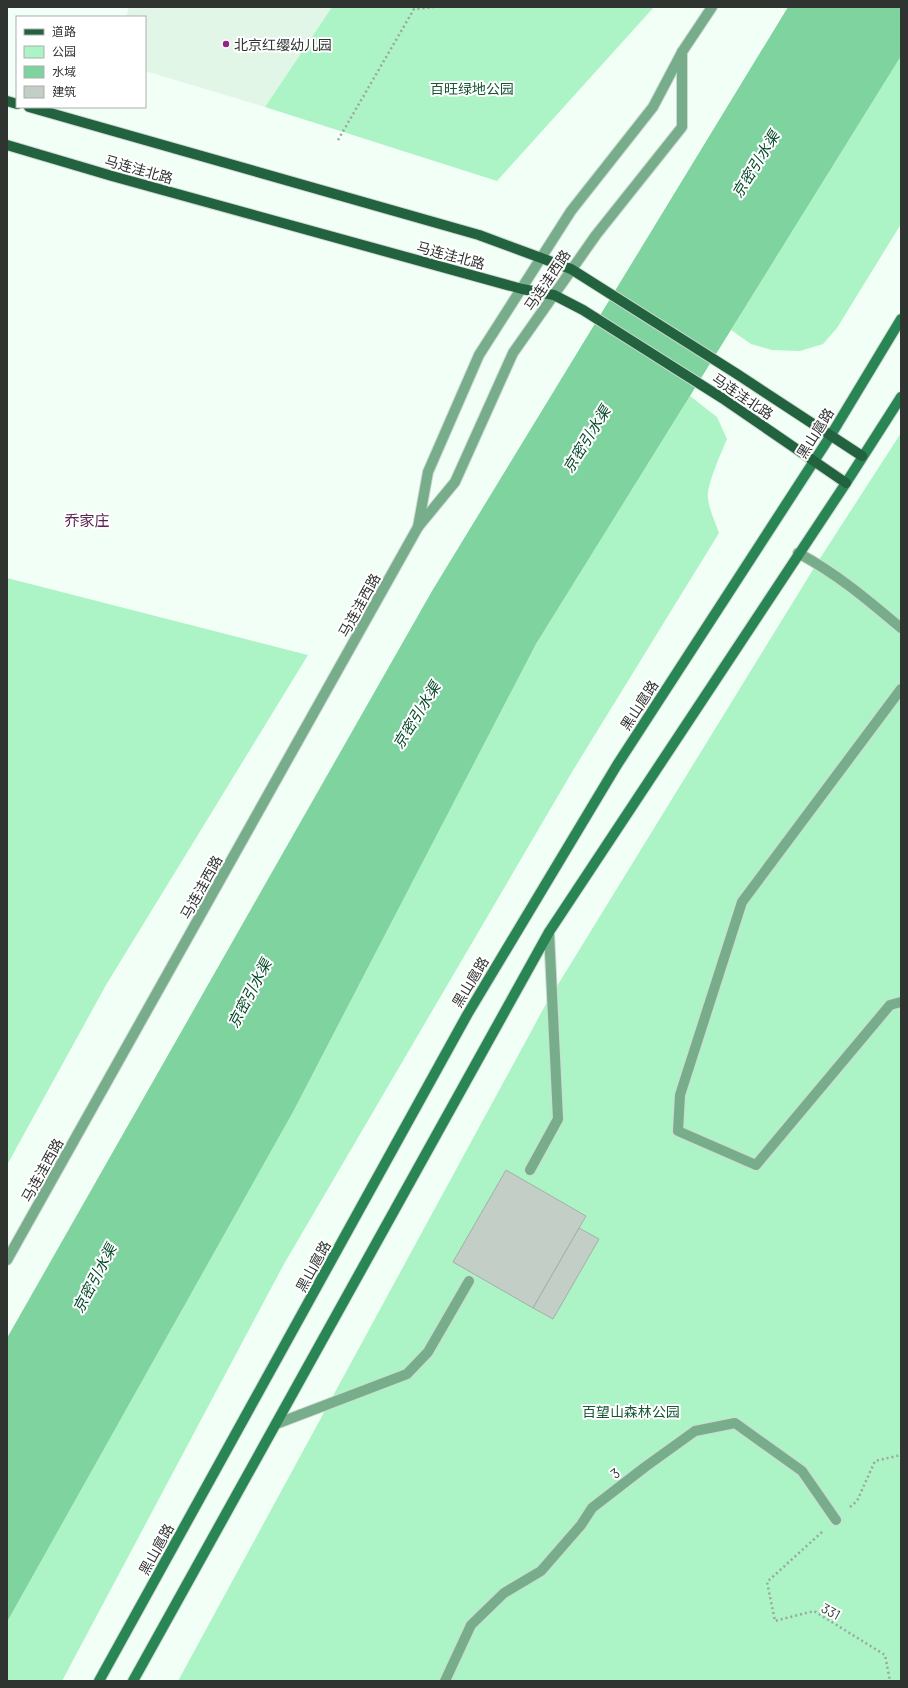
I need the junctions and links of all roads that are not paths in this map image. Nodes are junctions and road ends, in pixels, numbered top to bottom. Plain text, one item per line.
1 (712, 7) edge
2 (682, 52) junction
3 (33, 108) edge
4 (7, 145) edge
5 (540, 258) junction
6 (571, 269) junction
7 (522, 289) junction
8 (554, 295) junction
9 (901, 319) edge
10 (901, 397) edge
11 (831, 435) junction
12 (862, 456) junction
13 (814, 461) junction
14 (846, 483) junction
15 (418, 527) junction
16 (798, 553) junction
17 (901, 628) edge
18 (901, 689) edge
19 (549, 932) junction
20 (901, 1002) edge
21 (530, 1170) dead end
22 (7, 1260) edge
23 (468, 1281) dead end
24 (276, 1424) junction
25 (836, 1520) dead end
26 (99, 1681) edge
27 (133, 1681) edge
28 (445, 1681) edge

1 - 2 street, 马连洼西路
2 - 5 street, 马连洼西路
2 - 6 street, 马连洼西路
3 - 5 main road, 马连洼北路
4 - 7 main road, 马连洼北路
5 - 6 main road, 马连洼北路
5 - 7 street, 马连洼西路
6 - 8 street, 马连洼西路
6 - 11 main road, 马连洼北路
7 - 8 main road, 马连洼北路
7 - 15 street, 马连洼西路
8 - 13 main road, 马连洼北路
8 - 15 street, 马连洼西路
9 - 11 main road, 黑山扈路
10 - 12 main road
11 - 12 main road, 马连洼北路
11 - 13 main road, 黑山扈路
12 - 14 main road
13 - 14 main road, 马连洼北路
13 - 26 main road, 黑山扈路
14 - 16 main road
15 - 22 street, 马连洼西路
16 - 17 street
16 - 19 main road
18 - 20 street
19 - 21 street
19 - 24 main road
23 - 24 street
24 - 27 main road
25 - 28 street, 3 / 3

